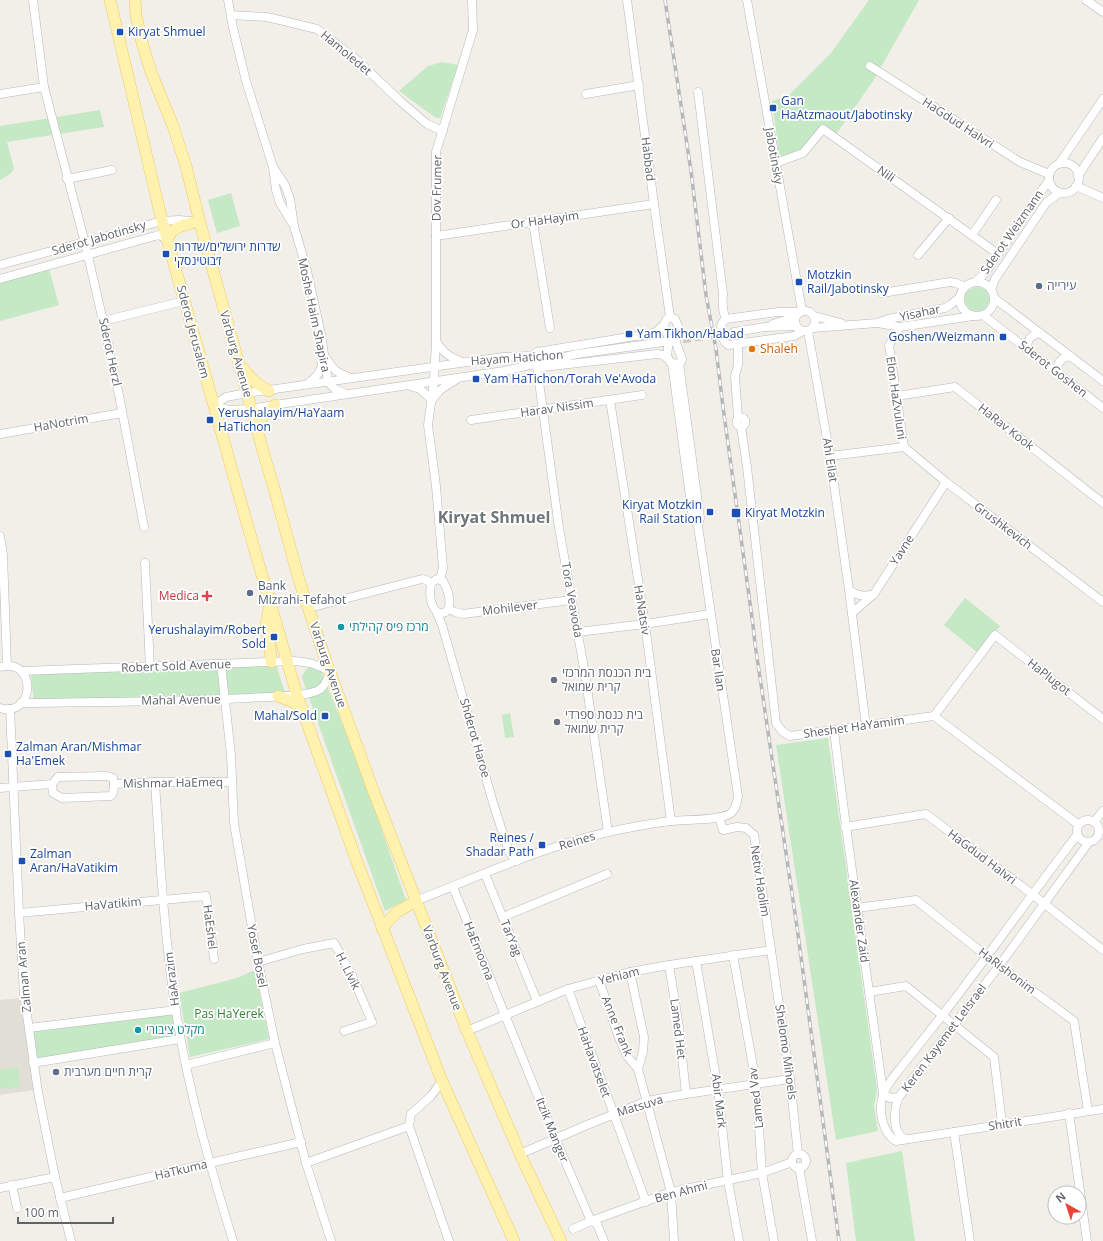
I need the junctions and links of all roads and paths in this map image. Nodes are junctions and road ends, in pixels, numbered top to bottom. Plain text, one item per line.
1 (33, 0) edge
2 (110, 0) edge
3 (135, 0) edge
4 (228, 0) edge
5 (472, 0) edge
6 (628, 0) edge
7 (747, 0) edge
8 (1086, 0) edge
9 (1103, 12) edge
10 (231, 15) junction
11 (870, 66) dead end
12 (638, 85) junction
13 (44, 87) junction
14 (698, 92) dead end
15 (0, 94) edge
16 (586, 94) dead end
17 (1103, 100) edge
18 (443, 131) junction
19 (1103, 138) edge
20 (776, 162) junction
21 (1059, 164) junction
22 (273, 167) junction
23 (112, 170) dead end
24 (1078, 176) junction
25 (1049, 177) junction
26 (67, 179) junction
27 (285, 185) junction
28 (1076, 186) junction
29 (276, 190) junction
30 (1059, 193) junction
31 (1103, 198) edge
32 (290, 199) junction
33 (996, 200) dead end
34 (280, 203) junction
35 (654, 204) junction
36 (159, 208) junction
37 (949, 218) junction
38 (162, 221) junction
39 (198, 222) junction
40 (534, 222) junction
41 (148, 224) junction
42 (294, 226) junction
43 (972, 235) junction
44 (436, 236) junction
45 (167, 239) junction
46 (85, 242) junction
47 (87, 254) junction
48 (998, 254) junction
49 (918, 255) dead end
50 (0, 265) edge
51 (0, 278) edge
52 (975, 282) junction
53 (965, 288) junction
54 (991, 290) junction
55 (882, 293) dead end
56 (960, 297) junction
57 (994, 298) junction
58 (184, 301) junction
59 (799, 313) junction
60 (983, 315) junction
61 (814, 316) junction
62 (974, 316) junction
63 (670, 317) junction
64 (726, 319) junction
65 (103, 321) junction
66 (878, 323) junction
67 (664, 325) junction
68 (848, 325) junction
69 (796, 326) junction
70 (765, 327) junction
71 (900, 327) junction
72 (550, 328) dead end
73 (808, 330) junction
74 (734, 332) tunnel mouth
75 (1040, 333) junction
76 (436, 341) junction
77 (663, 342) tunnel mouth
78 (738, 344) junction
79 (1027, 349) junction
80 (324, 353) junction
81 (577, 354) junction
82 (1070, 356) junction
83 (503, 357) junction
84 (238, 361) junction
85 (463, 362) junction
86 (673, 362) junction
87 (435, 366) junction
88 (537, 368) junction
89 (504, 371) junction
90 (1058, 373) junction
91 (468, 376) junction
92 (352, 378) junction
93 (434, 381) junction
94 (1103, 381) edge
95 (328, 382) junction
96 (306, 385) junction
97 (403, 386) junction
98 (269, 391) junction
99 (247, 393) junction
100 (347, 394) junction
101 (642, 395) dead end
102 (896, 396) junction
103 (432, 400) junction
104 (610, 400) junction
105 (276, 405) junction
106 (213, 406) junction
107 (251, 408) junction
108 (1103, 408) edge
109 (543, 410) junction
110 (122, 413) junction
111 (471, 420) dead end
112 (257, 429) junction
113 (0, 434) edge
114 (904, 448) junction
115 (830, 456) junction
116 (946, 482) junction
117 (1103, 503) edge
118 (144, 527) dead end
119 (0, 536) edge
120 (145, 563) dead end
121 (440, 579) junction
122 (431, 583) junction
123 (849, 590) junction
124 (874, 594) junction
125 (572, 600) junction
126 (270, 602) junction
127 (1103, 602) edge
128 (309, 608) junction
129 (449, 609) junction
130 (852, 613) junction
131 (437, 614) junction
132 (710, 614) junction
133 (644, 624) junction
134 (578, 632) junction
135 (288, 661) junction
136 (271, 662) junction
137 (221, 664) junction
138 (4, 667) edge
139 (150, 667) junction
140 (21, 671) junction
141 (330, 672) junction
142 (297, 695) junction
143 (278, 696) junction
144 (226, 699) junction
145 (21, 703) junction
146 (0, 708) edge
147 (10, 709) junction
148 (304, 712) junction
149 (934, 716) junction
150 (1103, 719) edge
151 (866, 726) junction
152 (834, 730) junction
153 (155, 782) junction
154 (232, 782) junction
155 (52, 784) junction
156 (114, 784) junction
157 (13, 786) junction
158 (0, 788) edge
159 (1103, 812) edge
160 (732, 813) joint
161 (719, 817) junction
162 (671, 821) junction
163 (1094, 822) junction
164 (1078, 825) junction
165 (845, 827) junction
166 (608, 832) junction
167 (1077, 835) junction
168 (1096, 841) edge
169 (517, 861) junction
170 (485, 874) junction
171 (607, 874) dead end
172 (453, 887) junction
173 (1032, 894) junction
174 (206, 896) joint
175 (429, 896) junction
176 (163, 900) junction
177 (416, 902) junction
178 (1044, 904) junction
179 (857, 908) junction
180 (19, 913) junction
181 (420, 913) junction
182 (503, 916) junction
183 (382, 928) junction
184 (771, 950) junction
185 (1103, 950) edge
186 (733, 955) junction
187 (986, 956) junction
188 (214, 959) dead end
189 (696, 961) junction
190 (258, 962) junction
191 (669, 965) junction
192 (999, 966) junction
193 (630, 972) junction
194 (599, 980) junction
195 (568, 989) junction
196 (869, 992) junction
197 (537, 1001) junction
198 (176, 1010) junction
199 (506, 1015) junction
200 (942, 1016) junction
201 (954, 1025) junction
202 (29, 1028) junction
203 (474, 1028) dead end
204 (344, 1031) dead end
205 (180, 1039) junction
206 (275, 1043) junction
207 (33, 1063) junction
208 (186, 1065) junction
209 (638, 1069) junction
210 (790, 1078) junction
211 (442, 1081) junction
212 (756, 1083) junction
213 (718, 1089) junction
214 (686, 1094) junction
215 (883, 1094) junction
216 (899, 1097) junction
217 (647, 1101) junction
218 (1103, 1108) edge
219 (1088, 1111) junction
220 (613, 1114) junction
221 (1068, 1114) junction
222 (1002, 1124) junction
223 (409, 1126) junction
224 (954, 1132) junction
225 (555, 1138) junction
226 (906, 1138) junction
227 (301, 1142) junction
228 (520, 1154) junction
229 (798, 1154) junction
230 (209, 1163) junction
231 (306, 1163) junction
232 (796, 1165) junction
233 (762, 1173) junction
234 (55, 1177) junction
235 (728, 1181) junction
236 (12, 1186) junction
237 (0, 1188) edge
238 (671, 1192) junction
239 (60, 1198) junction
240 (646, 1202) junction
241 (17, 1208) dead end
242 (591, 1221) junction
243 (573, 1229) dead end
244 (71, 1241) edge
245 (233, 1241) edge
246 (331, 1241) edge
247 (449, 1241) edge
248 (514, 1241) edge
249 (561, 1241) edge
250 (604, 1241) edge
251 (674, 1241) edge
252 (739, 1241) edge
253 (774, 1241) edge
254 (812, 1241) edge
255 (970, 1241) edge
256 (1087, 1241) edge

1 - 13 street, Sderot Herzl
2 - 36 main road, Sderot Jerusalem
3 - 39 main road, Varburg Avenue
4 - 10 street, Moshe Haim Shapira
5 - 18 street, Dov Frumer
6 - 12 street, Habbad
7 - 20 street, Jabotinsky
8 - 9 street
10 - 18 street, Hamoledet
10 - 22 street, Moshe Haim Shapira
11 - 25 street, HaGdud HaIvri
12 - 16 street
12 - 35 street, Habbad
13 - 15 street
13 - 26 street, Sderot Herzl
14 - 64 street
17 - 21 street
18 - 44 street, Dov Frumer
19 - 24 street
20 - 37 street, Nili
20 - 59 street, Jabotinsky
21 - 24 street
21 - 25 street
22 - 27 street, Moshe Haim Shapira
22 - 29 street, Moshe Haim Shapira
23 - 26 street
24 - 28 street
25 - 30 street
25 - 48 street, Sderot Weizmann
26 - 46 street, Sderot Herzl
27 - 29 street
27 - 32 street, Moshe Haim Shapira
28 - 30 street
28 - 31 street
29 - 34 street, Moshe Haim Shapira
30 - 54 street, Sderot Weizmann
32 - 34 street
32 - 42 street, Moshe Haim Shapira
33 - 43 street
34 - 42 street, Moshe Haim Shapira
35 - 40 street, Or HaHayim
35 - 63 street, Habbad
36 - 38 main road, Sderot Jerusalem
36 - 41 street
37 - 43 street, Nili
37 - 49 street
38 - 39 street, Sderot Jabotinsky
38 - 41 street, Sderot Jabotinsky
38 - 45 main road, Sderot Jerusalem
39 - 45 main road
39 - 84 main road, Varburg Avenue
40 - 44 street, Or HaHayim
40 - 72 street
41 - 46 street, Sderot Jabotinsky
42 - 80 street, Moshe Haim Shapira
43 - 48 street, Nili
44 - 76 street, Dov Frumer
45 - 47 street, Sderot Jabotinsky
45 - 58 main road, Sderot Jerusalem
46 - 47 street, Sderot Herzl
46 - 50 street, Sderot Jabotinsky
47 - 51 street, Sderot Jabotinsky
47 - 65 street, Sderot Herzl
48 - 52 street, Sderot Weizmann
52 - 53 street
52 - 54 street
53 - 55 street
53 - 56 street
54 - 57 street
56 - 62 street
56 - 66 street, Yisahar
57 - 60 street
57 - 75 street, Sderot Goshen
58 - 65 street
58 - 106 main road, Sderot Jerusalem
59 - 61 street
59 - 64 street
59 - 69 street
59 - 70 street
60 - 62 street
60 - 79 street, Sderot Goshen
61 - 68 street, Yisahar
61 - 73 street
62 - 71 street, Yisahar
63 - 67 street
63 - 86 street, Habbad
64 - 78 street
65 - 110 street, Sderot Herzl
66 - 68 street, Yisahar
66 - 71 street, Yisahar
67 - 83 street
67 - 86 street
68 - 73 street, Yisahar
69 - 70 street
69 - 73 street
70 - 74 street
71 - 102 street, Elon HaZvuluni
73 - 78 street, Yisahar
73 - 115 street, Ahi Eilat
75 - 79 street
75 - 82 street, Sderot Goshen
76 - 85 street
76 - 87 street, Dov Frumer
77 - 81 street
78 - 152 street, Sheshet HaYamim
79 - 90 street, Sderot Goshen
80 - 92 street
80 - 95 street, Moshe Haim Shapira
80 - 96 street
81 - 83 street, Hayam Hatichon
81 - 89 street, Hayam Hatichon
82 - 90 street
82 - 94 street, Sderot Goshen
83 - 85 street, Hayam Hatichon
84 - 98 main road
84 - 99 main road, Varburg Avenue
85 - 87 street, Hayam Hatichon
86 - 88 street
86 - 132 street, Bar Ilan
87 - 92 street, Hayam Hatichon
87 - 93 street, Dov Frumer
88 - 89 street
88 - 109 street, Tora Veavoda
89 - 91 street, Hayam Hatichon
90 - 108 street, Sderot Goshen
91 - 93 street, Hayam Hatichon
91 - 103 street
92 - 95 street, Hayam Hatichon
93 - 97 street, Hayam Hatichon
93 - 103 street
95 - 96 street, Hayam Hatichon
95 - 100 street, Moshe Haim Shapira
96 - 98 street, Hayam Hatichon
97 - 100 street, Hayam Hatichon
97 - 103 street
98 - 99 street, Hayam Hatichon
99 - 106 street, Hayam Hatichon
99 - 107 main road, Varburg Avenue
100 - 105 street, Hayam Hatichon
101 - 104 street, Harav Nissim
102 - 114 street, Elon HaZvuluni
102 - 117 street, HaRav Kook
103 - 121 street
104 - 109 street, Harav Nissim
104 - 133 street, HaNatsiv
105 - 107 street, Hayam Hatichon
105 - 112 main road
106 - 107 street, Hayam Hatichon
106 - 126 main road, Sderot Jerusalem
107 - 112 main road, Varburg Avenue
109 - 111 street, Harav Nissim
109 - 125 street, Tora Veavoda
110 - 113 street, HaNotrim
110 - 118 street, Sderot Herzl
112 - 128 main road, Varburg Avenue
114 - 115 street
114 - 116 street, Grushkevich
115 - 123 street, Ahi Eilat
116 - 124 street, Yavne
116 - 127 street, Grushkevich
119 - 138 street
120 - 139 street
121 - 122 street
121 - 129 street
122 - 128 street
122 - 131 street, Shderot Haroe
123 - 124 street
123 - 130 street
124 - 130 street, Yavne
125 - 129 street, Mohilever
125 - 134 street, Tora Veavoda
126 - 135 main road, Sderot Jerusalem
126 - 136 main road
128 - 141 main road, Varburg Avenue
129 - 131 street
130 - 151 street
131 - 169 street, Shderot Haroe
132 - 133 street
132 - 160 street, Bar Ilan
133 - 134 street
133 - 162 street, HaNatsiv
134 - 166 street, Tora Veavoda
135 - 136 street, Robert Sold Avenue
135 - 141 street, Robert Sold Avenue
135 - 142 main road
136 - 137 street, Robert Sold Avenue
137 - 139 street, Robert Sold Avenue
137 - 144 street, Yosef Bosel
138 - 140 street
139 - 140 street, Robert Sold Avenue
140 - 145 street
141 - 142 street, Mahal Avenue
141 - 177 main road, Varburg Avenue
142 - 143 street, Mahal Avenue
142 - 148 main road
143 - 144 street, Mahal Avenue
143 - 148 main road
144 - 145 street, Mahal Avenue
144 - 154 street, Yosef Bosel
145 - 147 street
146 - 147 street
147 - 157 street, Zalman Aran
148 - 183 main road
149 - 150 street, HaPlugot
149 - 151 street, Sheshet HaYamim
149 - 164 street
151 - 152 street, Sheshet HaYamim
152 - 165 street, Alexander Zaid
153 - 154 street, Mishmar HaEmeq
153 - 156 street, Mishmar HaEmeq
153 - 176 street, HaArazim
154 - 190 street, Yosef Bosel
155 - 156 street, Mishmar HaEmeq
155 - 156 street, Mishmar HaEmeq
155 - 157 street, Mishmar HaEmeq
157 - 158 street, Mishmar HaEmeq
157 - 180 street, Zalman Aran
159 - 163 street
160 - 161 street, Reines
161 - 162 street, Reines
161 - 184 street, Netiv Haolim
162 - 166 street, Reines
163 - 164 street
163 - 168 street
164 - 167 street
165 - 173 street, HaGdud HaIvri
165 - 179 street, Alexander Zaid
166 - 169 street, Reines
167 - 168 street
167 - 173 street, Keren Kayemet LeIsrael
168 - 178 street, Keren Kayemet LeIsrael
169 - 170 street, Reines
170 - 172 street, Reines
170 - 182 street, TarYag
171 - 182 street
172 - 175 street, Reines
172 - 199 street, HaEmoona
173 - 178 street, HaGdud HaIvri
173 - 187 street, Keren Kayemet LeIsrael
174 - 176 street, HaVatikim
174 - 188 street, HaEshel
175 - 177 street, Reines
175 - 181 street
176 - 180 street, HaVatikim
176 - 198 street, HaArazim
177 - 181 main road, Varburg Avenue
177 - 183 main road, Reines
178 - 185 street, HaGdud HaIvri
178 - 192 street, Keren Kayemet LeIsrael
179 - 187 street, HaRishonim
179 - 196 street, Alexander Zaid
180 - 202 street, Zalman Aran
181 - 228 main road, Varburg Avenue
182 - 197 street, TarYag
183 - 211 main road
184 - 186 street, Yehiam
184 - 210 street, Shelomo Mihoels
186 - 189 street, Yehiam
186 - 212 street, Lamed Vav
187 - 192 street, HaRishonim
187 - 200 street, Keren Kayemet LeIsrael
189 - 191 street, Yehiam
189 - 213 street, Abir Mark
190 - 204 street, H. Livik
190 - 206 street, Yosef Bosel
191 - 193 street, Yehiam
191 - 214 street, Lamed Het
192 - 201 street, Keren Kayemet LeIsrael
192 - 219 street, HaRishonim
193 - 194 street, Yehiam
193 - 209 street, Anne Frank
194 - 195 street, Yehiam
194 - 209 street, Anne Frank
195 - 197 street, Yehiam
195 - 220 street, HaHavatselet
196 - 200 street
196 - 215 street, Alexander Zaid
197 - 199 street, Yehiam
198 - 202 street
198 - 205 street, HaArazim
199 - 203 street, Yehiam
199 - 225 street, Itzik Manger
200 - 201 street
200 - 215 street, Keren Kayemet LeIsrael
201 - 216 street, Keren Kayemet LeIsrael
201 - 222 street
202 - 207 street, Zalman Aran
205 - 207 street
205 - 208 street, HaArazim
206 - 208 street
206 - 227 street, Yosef Bosel
207 - 234 street, Zalman Aran
208 - 230 street, HaArazim
209 - 217 street, Anne Frank
210 - 212 street, Matsuva
210 - 229 street, Shelomo Mihoels
211 - 223 street
211 - 248 main road
212 - 213 street, Matsuva
212 - 233 street, Lamed Vav
213 - 214 street, Matsuva
213 - 235 street, Abir Mark
214 - 217 street, Matsuva
215 - 216 street
215 - 226 street, Keren Kayemet LeIsrael
216 - 226 street, Keren Kayemet LeIsrael
217 - 220 street, Matsuva
217 - 238 street, Anne Frank
218 - 219 street, Shitrit
219 - 221 street, Shitrit
220 - 225 street, Matsuva
220 - 240 street, HaHavatselet
221 - 222 street, Shitrit
221 - 256 street
222 - 224 street, Shitrit
223 - 231 street
223 - 247 street
224 - 226 street, Shitrit
224 - 255 street
225 - 228 street, Matsuva
225 - 242 street, Itzik Manger
227 - 230 street, HaTkuma
227 - 231 street, Yosef Bosel
228 - 249 main road, Varburg Avenue
229 - 232 street
229 - 232 street
230 - 239 street, HaTkuma
230 - 245 street, HaArazim
231 - 246 street, Yosef Bosel
232 - 233 street, Ben Ahmi
232 - 254 street
233 - 235 street, Ben Ahmi
233 - 253 street, Lamed Vav
234 - 236 street
234 - 239 street, Zalman Aran
235 - 238 street, Ben Ahmi
235 - 252 street, Abir Mark
236 - 237 street
236 - 241 street
238 - 240 street, Ben Ahmi
238 - 251 street, Anne Frank
239 - 244 street, Zalman Aran
240 - 242 street, Ben Ahmi
242 - 243 street, Ben Ahmi
242 - 250 street, Itzik Manger

